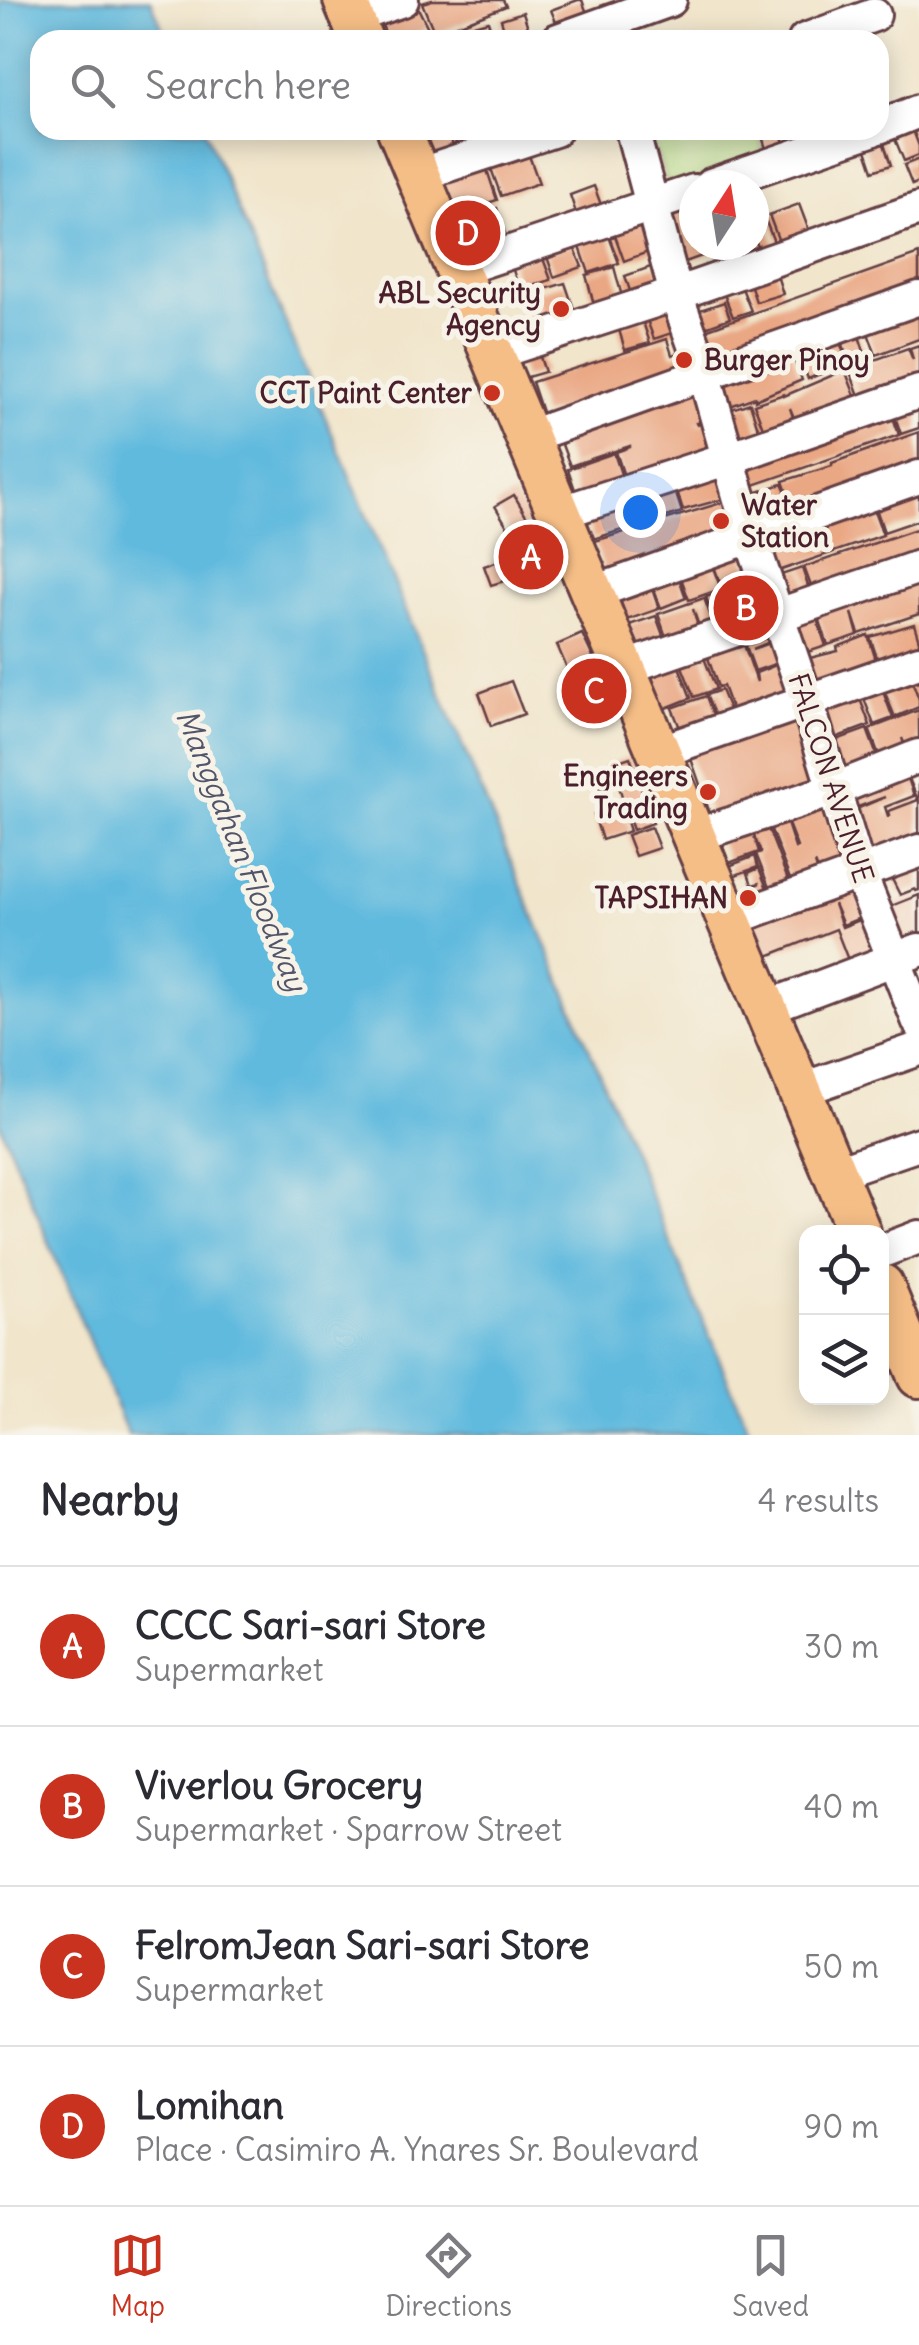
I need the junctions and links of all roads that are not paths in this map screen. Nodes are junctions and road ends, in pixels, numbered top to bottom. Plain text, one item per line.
1 (402, 0) edge
2 (670, 0) edge
3 (874, 15) dead end
4 (353, 19) edge
5 (599, 22) edge
6 (833, 30) edge
7 (919, 111) edge
8 (889, 123) edge
9 (403, 140) edge
10 (525, 140) edge
11 (635, 140) edge
12 (842, 140) edge
13 (754, 170) edge
14 (418, 175) junction
15 (679, 196) edge
16 (654, 205) junction
17 (919, 209) edge
18 (457, 270) junction
19 (676, 294) junction
20 (919, 298) edge
21 (492, 354) junction
22 (705, 376) junction
23 (919, 392) edge
24 (527, 436) junction
25 (729, 458) junction
26 (919, 478) edge
27 (559, 512) junction
28 (751, 538) junction
29 (919, 567) edge
30 (592, 593) junction
31 (779, 617) junction
32 (919, 662) edge
33 (624, 668) junction
34 (807, 702) junction
35 (659, 752) junction
36 (919, 756) edge
37 (832, 790) junction
38 (694, 836) junction
39 (919, 851) edge
40 (860, 874) junction
41 (729, 920) junction
42 (907, 954) edge
43 (765, 1008) junction
44 (919, 1022) edge
45 (919, 1049) edge
46 (800, 1090) junction
47 (919, 1144) edge
48 (834, 1173) junction
49 (856, 1225) edge
50 (919, 1237) edge
51 (889, 1248) edge
52 (889, 1296) edge
53 (909, 1323) edge
54 (919, 1376) edge

1 - 4 street
2 - 5 street
3 - 6 street
7 - 8 street
9 - 14 main road
10 - 14 street
11 - 16 street, FALCON AVENUE
12 - 13 street
14 - 18 main road
15 - 16 street
16 - 18 street
16 - 19 street, FALCON AVENUE
17 - 19 street
18 - 21 main road
19 - 21 street
19 - 22 street, FALCON AVENUE
20 - 22 street
21 - 24 main road
22 - 24 street
22 - 25 street, FALCON AVENUE
23 - 25 street
24 - 27 main road
25 - 27 street
25 - 28 street, FALCON AVENUE
26 - 28 street
27 - 30 main road
28 - 30 street
28 - 31 street, FALCON AVENUE
29 - 31 street
30 - 33 main road
31 - 33 street
31 - 34 street, FALCON AVENUE
32 - 34 street
33 - 35 main road
34 - 35 street
34 - 37 street, FALCON AVENUE
35 - 38 main road
36 - 37 street
37 - 38 street
37 - 40 street, FALCON AVENUE
38 - 41 main road
39 - 40 street
40 - 41 street
40 - 42 street, FALCON AVENUE
41 - 43 main road
42 - 43 street
42 - 44 street, FALCON AVENUE
43 - 46 main road
45 - 46 street
46 - 48 main road
47 - 48 street
48 - 49 main road
50 - 51 street
52 - 53 main road
53 - 54 main road

